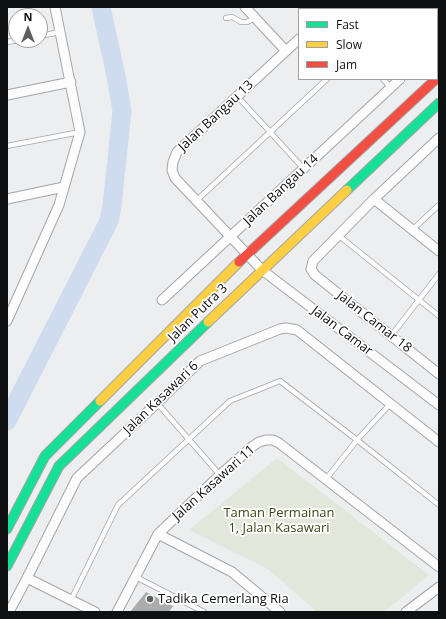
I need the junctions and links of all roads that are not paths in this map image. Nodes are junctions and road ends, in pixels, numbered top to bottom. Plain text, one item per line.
1 (54, 7) edge
2 (244, 7) edge
3 (226, 18) dead end
4 (255, 18) junction
5 (60, 32) junction
6 (48, 34) edge
7 (298, 40) edge
8 (286, 51) junction
9 (326, 80) edge
10 (384, 80) edge
11 (399, 80) edge
12 (434, 80) edge
13 (71, 82) junction
14 (391, 88) junction
15 (7, 95) edge
16 (237, 96) junction
17 (439, 103) edge
18 (80, 132) junction
19 (270, 132) junction
20 (439, 138) edge
21 (7, 146) edge
22 (304, 169) junction
23 (64, 187) junction
24 (7, 199) edge
25 (374, 199) junction
26 (196, 201) junction
27 (439, 205) edge
28 (412, 230) junction
29 (338, 235) junction
30 (230, 237) junction
31 (439, 251) edge
32 (247, 254) junction
33 (262, 270) junction
34 (439, 274) edge
35 (162, 300) dead end
36 (419, 300) junction
37 (439, 316) edge
38 (8, 317) edge
39 (391, 336) junction
40 (439, 374) edge
41 (157, 403) junction
42 (391, 403) junction
43 (439, 405) edge
44 (188, 440) junction
45 (357, 440) junction
46 (439, 442) edge
47 (220, 475) junction
48 (326, 479) junction
49 (439, 505) edge
50 (7, 529) edge
51 (158, 534) junction
52 (7, 566) edge
53 (439, 567) edge
54 (136, 577) junction
55 (27, 578) junction
56 (439, 587) edge
57 (72, 600) junction
58 (409, 611) edge
59 (9, 612) edge
60 (95, 612) edge
61 (117, 612) edge
62 (204, 612) edge
63 (280, 612) edge

1 - 5 street
2 - 4 street
3 - 4 lane
4 - 8 street
5 - 6 lane
5 - 13 street
7 - 8 street, Jalan Bangau 13
8 - 16 street, Jalan Bangau 13
9 - 19 lane
10 - 14 lane
11 - 14 street, Jalan Bangau 14
12 - 32 street, Jalan Putra 3
13 - 15 street
13 - 18 street
14 - 22 street, Jalan Bangau 14
16 - 19 lane
16 - 26 street, Jalan Bangau 13
17 - 33 street, Jalan Putra 3
18 - 21 lane
18 - 23 street
19 - 22 lane
19 - 26 lane
20 - 25 street
22 - 30 street, Jalan Bangau 14
23 - 24 street
23 - 38 street
25 - 28 street
25 - 29 street
26 - 30 street, Jalan Bangau 13
27 - 28 lane
28 - 31 street
29 - 36 lane
29 - 39 street, Jalan Camar 18
30 - 32 street, Jalan Bangau 13
30 - 35 street, Jalan Bangau 14
32 - 33 street, Jalan Camar
32 - 50 street, Jalan Putra 3
33 - 43 street, Jalan Camar
33 - 52 street, Jalan Putra 3
34 - 36 lane
36 - 37 lane
36 - 39 lane
39 - 40 street, Jalan Camar 18
41 - 42 street, Jalan Kasawari 6
41 - 44 lane
41 - 55 street, Jalan Kasawari 6
42 - 45 lane
42 - 46 street, Jalan Kasawari 6
44 - 45 lane
44 - 47 lane
44 - 57 lane
45 - 48 lane
45 - 49 lane
47 - 48 street, Jalan Kasawari 11
47 - 51 street, Jalan Kasawari 11
48 - 53 street, Jalan Kasawari 11
51 - 54 street, Jalan Kasawari 11
51 - 63 street
54 - 61 street, Jalan Kasawari 11
54 - 62 lane
55 - 57 street
55 - 59 street, Jalan Kasawari 6
56 - 58 street
57 - 60 street

